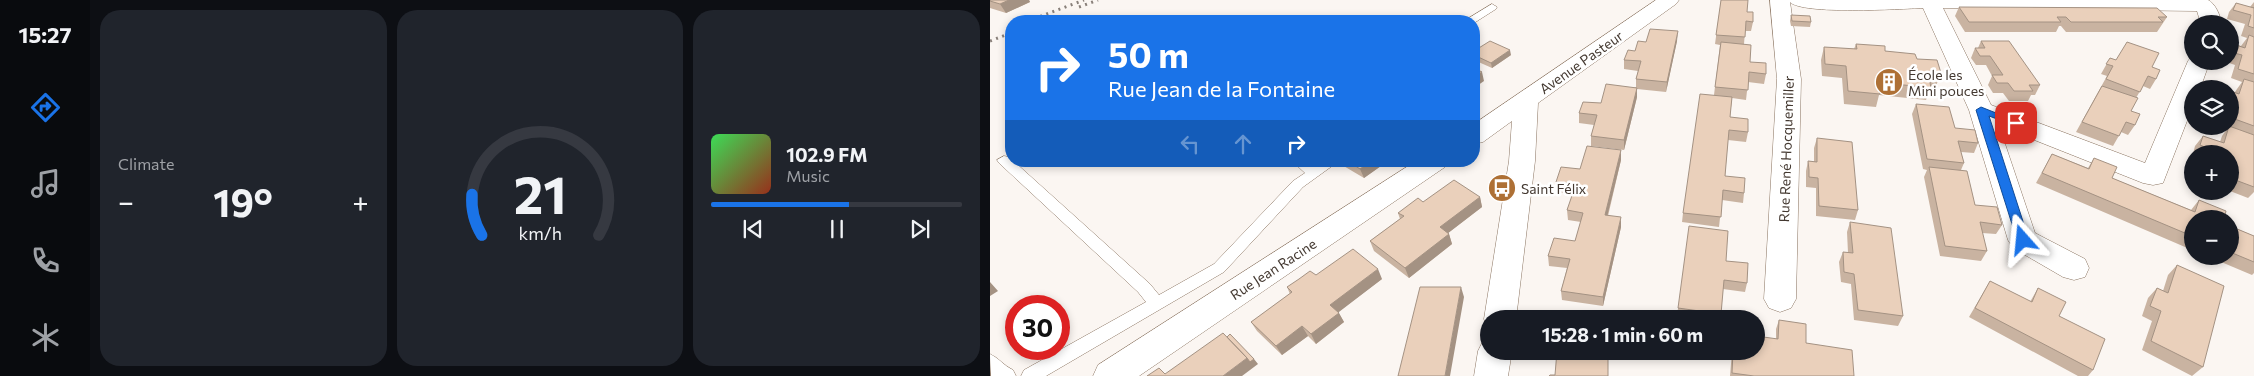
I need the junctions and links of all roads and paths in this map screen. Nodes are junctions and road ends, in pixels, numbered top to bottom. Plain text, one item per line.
1 (1668, 0) edge
2 (1780, 0) edge
3 (1799, 0) edge
4 (1930, 2) junction
5 (1492, 7) dead end
6 (2205, 10) edge
7 (1479, 15) edge
8 (2194, 70) edge
9 (1526, 100) junction
10 (1981, 110) junction
11 (1480, 132) edge
12 (1012, 167) edge
13 (1308, 167) edge
14 (1324, 167) edge
15 (1427, 167) edge
16 (1316, 172) junction
17 (2074, 268) dead end
18 (1780, 299) dead end
19 (1157, 304) junction
20 (1501, 310) edge
21 (1494, 360) edge
22 (990, 362) edge
23 (1007, 376) edge
24 (1030, 376) edge
25 (1110, 376) edge
26 (1492, 376) edge

1 - 9 street, Avenue Pasteur
2 - 18 street, Rue René Hocquemiller
3 - 4 street
4 - 6 street
4 - 10 street
5 - 7 lane
8 - 10 street
9 - 11 street
9 - 20 street, Avenue Pasteur
10 - 17 street
12 - 19 lane
13 - 16 lane
14 - 16 lane
15 - 25 street, Rue Jean Racine
16 - 19 lane
19 - 24 lane
21 - 26 street
22 - 23 lane

